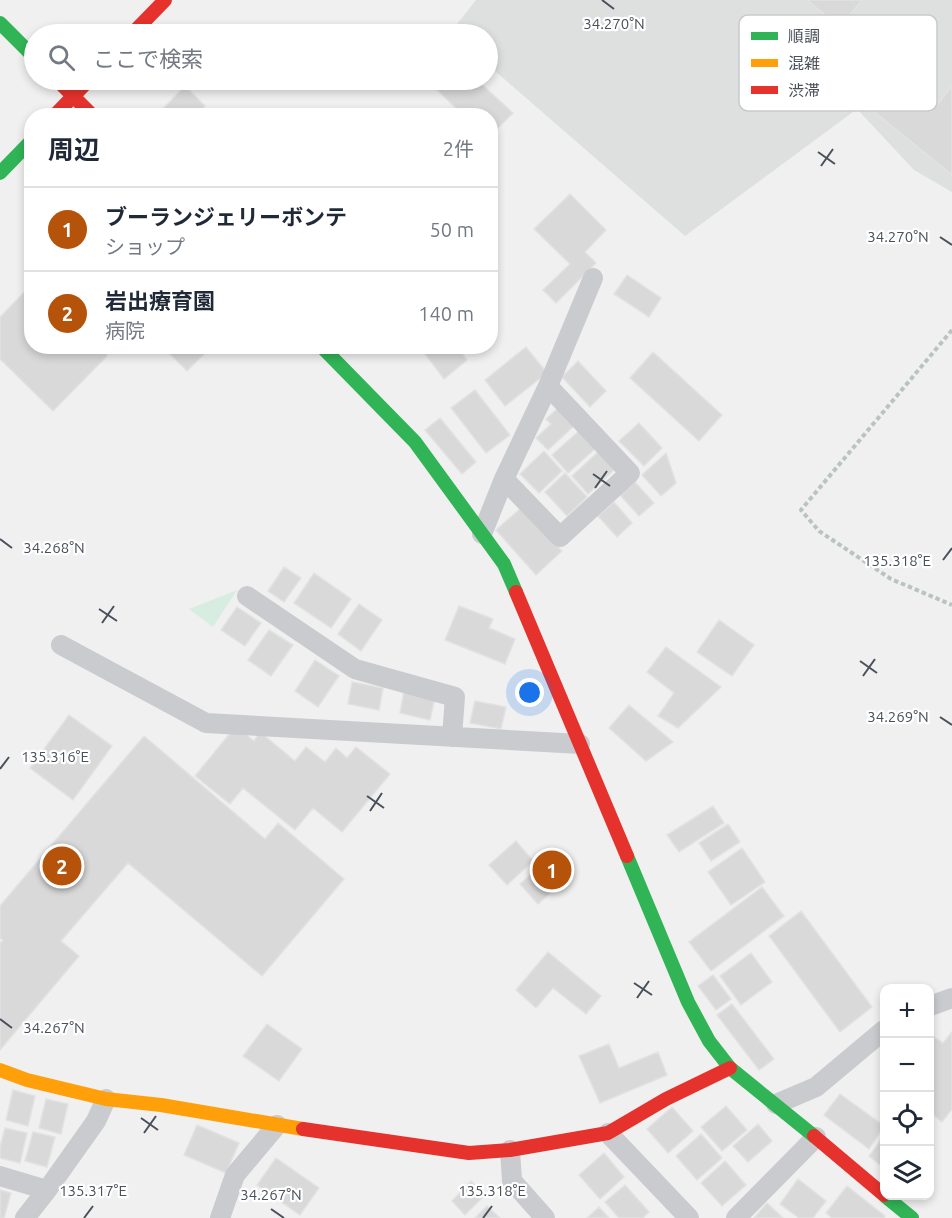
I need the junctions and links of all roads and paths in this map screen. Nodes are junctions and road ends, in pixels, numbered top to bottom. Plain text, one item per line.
1 (165, 0) edge
2 (0, 23) edge
3 (142, 24) edge
4 (24, 47) edge
5 (67, 90) edge
6 (79, 90) edge
7 (73, 96) junction
8 (62, 108) edge
9 (85, 108) edge
10 (24, 148) edge
11 (0, 173) edge
12 (593, 278) dead end
13 (952, 330) edge
14 (329, 354) edge
15 (548, 386) junction
16 (504, 479) junction
17 (482, 534) junction
18 (247, 596) dead end
19 (952, 605) edge
20 (61, 645) dead end
21 (452, 737) junction
22 (580, 744) junction
23 (952, 998) edge
24 (934, 1005) edge
25 (880, 1034) edge
26 (730, 1068) junction
27 (0, 1070) edge
28 (106, 1099) junction
29 (776, 1104) junction
30 (277, 1125) junction
31 (608, 1132) junction
32 (816, 1137) junction
33 (510, 1150) junction
34 (0, 1176) edge
35 (47, 1190) junction
36 (880, 1191) edge
37 (891, 1200) edge
38 (538, 1215) edge
39 (25, 1218) edge
40 (220, 1218) edge
41 (689, 1218) edge
42 (736, 1218) edge
43 (912, 1218) edge

1 - 3 street
2 - 4 street
5 - 7 street
6 - 7 street
7 - 8 street
7 - 9 street
10 - 11 street
12 - 15 street
13 - 19 path
14 - 17 street
15 - 16 street
15 - 16 street
16 - 17 street
17 - 22 street
18 - 21 street
20 - 21 street
21 - 22 street
22 - 26 street
23 - 24 street
25 - 29 street
26 - 29 street
26 - 31 street
27 - 28 street
28 - 30 street
28 - 35 street
29 - 32 street
30 - 33 street
30 - 40 street
31 - 33 street
31 - 41 street
32 - 36 street
32 - 42 street
33 - 38 street
34 - 35 street
35 - 39 street
37 - 43 street

